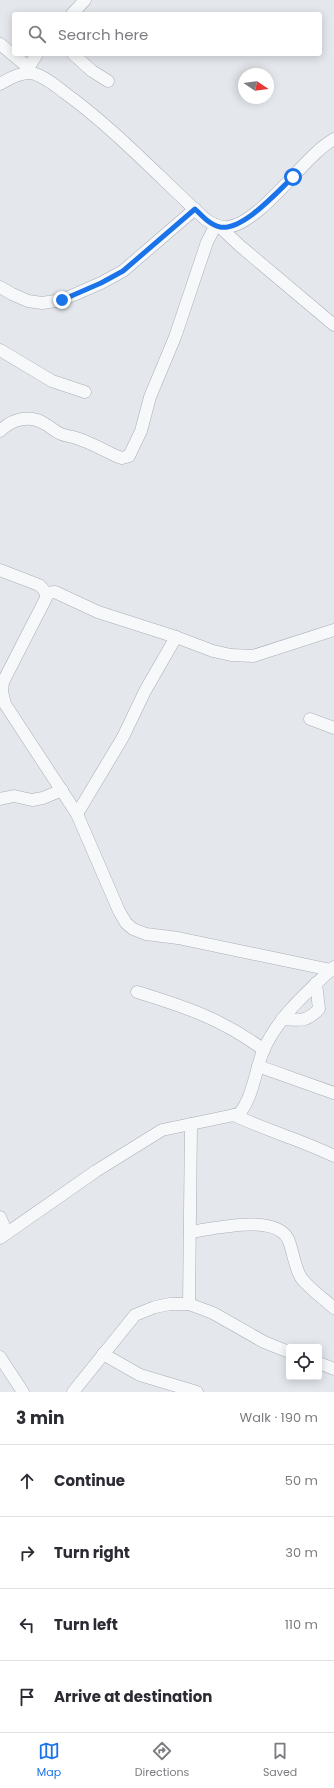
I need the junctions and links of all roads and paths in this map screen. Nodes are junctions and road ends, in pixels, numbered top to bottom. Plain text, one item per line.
1 (85, 0) edge
2 (74, 12) edge
3 (0, 44) edge
4 (12, 56) edge
5 (12, 56) edge
6 (36, 56) edge
7 (75, 56) edge
8 (27, 70) junction
9 (108, 81) dead end
10 (0, 84) edge
11 (334, 139) edge
12 (195, 209) junction
13 (218, 226) junction
14 (0, 287) edge
15 (334, 325) edge
16 (0, 350) edge
17 (85, 392) dead end
18 (0, 431) edge
19 (0, 570) edge
20 (46, 593) junction
21 (334, 630) edge
22 (176, 637) junction
23 (310, 719) dead end
24 (334, 728) edge
25 (62, 790) junction
26 (0, 799) edge
27 (77, 814) junction
28 (332, 969) edge
29 (316, 983) junction
30 (137, 992) dead end
31 (282, 1019) junction
32 (264, 1050) junction
33 (258, 1066) junction
34 (334, 1093) edge
35 (234, 1115) junction
36 (191, 1124) junction
37 (334, 1156) edge
38 (0, 1217) edge
39 (190, 1232) junction
40 (4, 1236) edge
41 (189, 1304) junction
42 (334, 1308) edge
43 (286, 1351) edge
44 (104, 1354) junction
45 (0, 1357) edge
46 (322, 1364) edge
47 (334, 1369) edge
48 (23, 1392) edge
49 (73, 1392) edge
50 (197, 1392) edge

1 - 2 street
3 - 5 street
4 - 8 street
6 - 8 street
7 - 9 street
8 - 10 street
8 - 12 street
11 - 13 street
12 - 13 street
12 - 14 street
13 - 15 street
13 - 18 street
16 - 17 street
19 - 20 street
20 - 22 street
20 - 25 street
21 - 22 street
22 - 27 street
23 - 24 street
25 - 26 street
25 - 27 street
27 - 28 street
28 - 29 street
29 - 31 street
29 - 31 street
30 - 32 street
31 - 32 street
32 - 33 street
33 - 34 street
33 - 35 street
35 - 36 street
35 - 37 street
36 - 39 street
36 - 40 street
38 - 40 street
39 - 41 street
39 - 42 street
41 - 43 street
41 - 44 street
44 - 49 street
44 - 50 street
45 - 48 street
46 - 47 street

